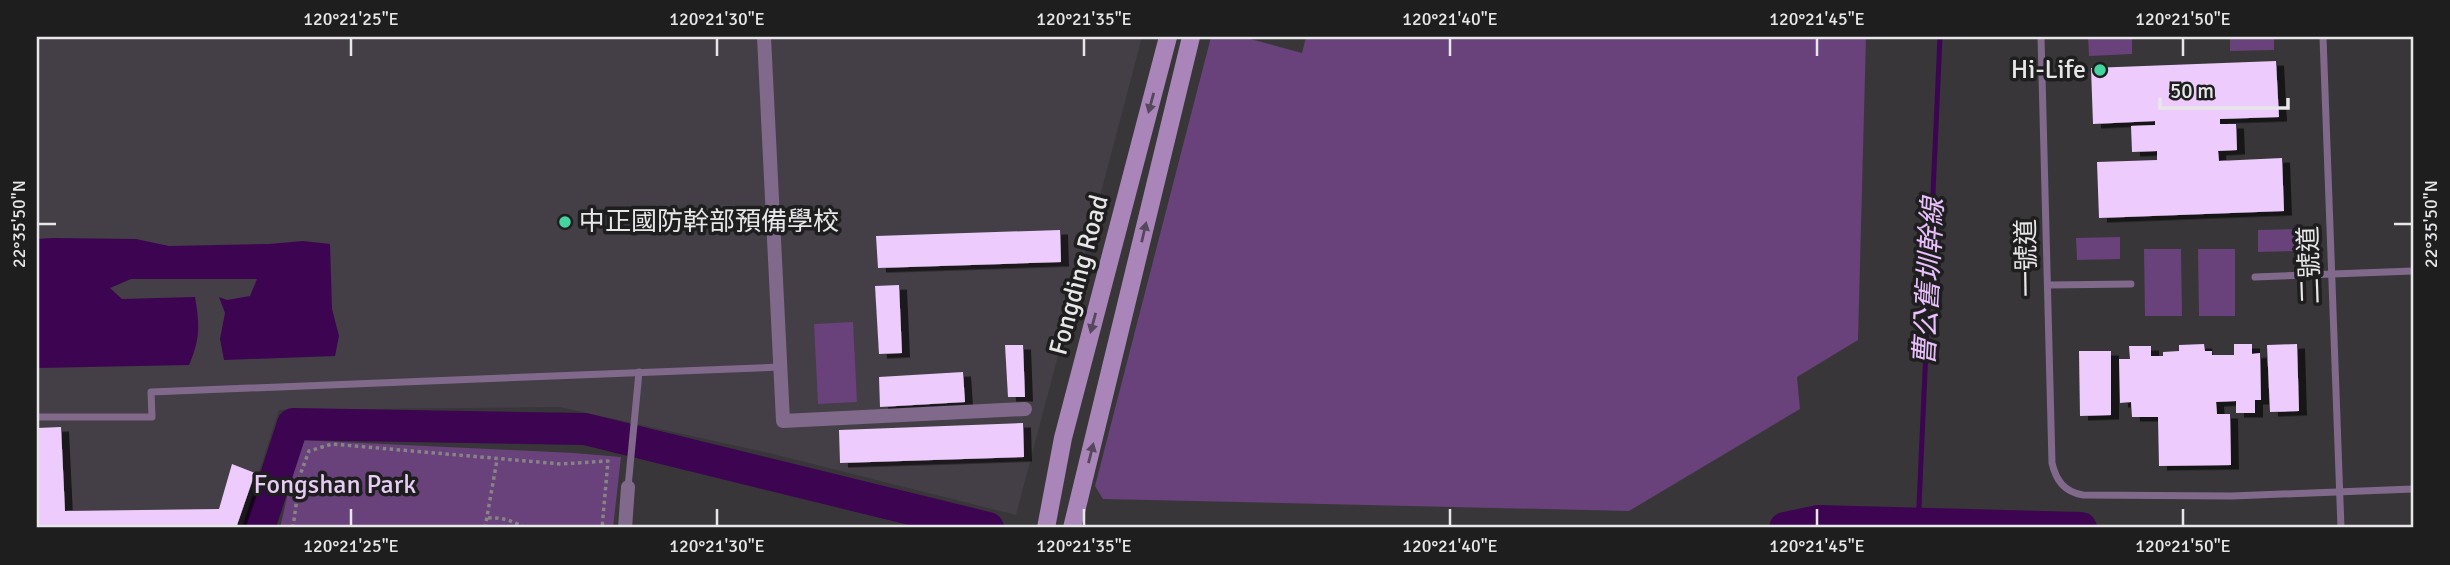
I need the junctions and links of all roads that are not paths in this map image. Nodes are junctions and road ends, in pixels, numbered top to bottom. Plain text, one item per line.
1 (764, 37) edge
2 (1168, 37) edge
3 (1191, 37) edge
4 (2041, 37) edge
5 (2323, 37) edge
6 (2413, 271) edge
7 (2332, 274) junction
8 (2255, 277) dead end
9 (2131, 284) dead end
10 (2049, 285) junction
11 (780, 366) junction
12 (639, 372) junction
13 (1025, 409) dead end
14 (37, 416) edge
15 (628, 487) joint
16 (2413, 489) edge
17 (2339, 492) junction
18 (1048, 521) edge
19 (1073, 524) edge
20 (2341, 526) edge
21 (625, 528) edge

1 - 11 street
2 -> 18 main road, Fongding Road
19 -> 3 main road, Fongding Road
4 - 10 lane, 一號道
5 - 7 lane, 二號道
6 - 7 lane
7 - 8 lane
7 - 17 lane, 二號道
9 - 10 lane
10 - 17 lane, 一號道
11 - 12 lane
11 - 13 street
12 - 14 lane
12 - 15 lane
15 - 21 street
16 - 17 lane
17 - 20 lane, 二號道

